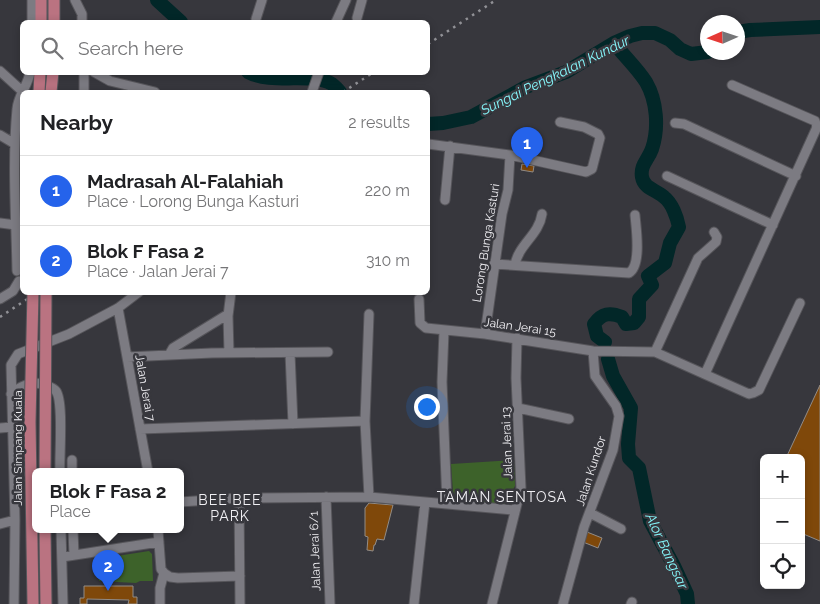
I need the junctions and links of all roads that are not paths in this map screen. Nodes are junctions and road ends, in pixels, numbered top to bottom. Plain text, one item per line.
1 (32, 0) edge
2 (42, 0) edge
3 (54, 0) edge
4 (75, 0) edge
5 (262, 0) edge
6 (346, 0) edge
7 (362, 0) edge
8 (357, 18) dead end
9 (256, 19) dead end
10 (32, 20) edge
11 (41, 20) edge
12 (54, 20) edge
13 (82, 20) edge
14 (337, 20) edge
15 (0, 72) edge
16 (29, 75) edge
17 (40, 75) edge
18 (53, 75) edge
19 (84, 75) edge
20 (99, 75) edge
21 (318, 75) edge
22 (732, 84) dead end
23 (21, 90) edge
24 (23, 90) edge
25 (39, 90) edge
26 (51, 90) edge
27 (84, 90) edge
28 (146, 90) edge
29 (313, 90) edge
30 (20, 98) edge
31 (560, 122) dead end
32 (675, 123) dead end
33 (0, 135) edge
34 (15, 144) junction
35 (430, 144) edge
36 (450, 146) junction
37 (510, 155) junction
38 (667, 176) dead end
39 (796, 176) junction
40 (445, 200) dead end
41 (542, 214) dead end
42 (635, 215) dead end
43 (0, 223) edge
44 (16, 225) junction
45 (773, 225) junction
46 (714, 232) dead end
47 (494, 264) junction
48 (515, 265) junction
49 (20, 276) edge
50 (33, 295) edge
51 (46, 295) edge
52 (135, 295) edge
53 (231, 295) edge
54 (419, 298) dead end
55 (0, 299) edge
56 (800, 303) dead end
57 (118, 308) junction
58 (369, 314) dead end
59 (228, 316) junction
60 (444, 331) junction
61 (485, 334) junction
62 (517, 338) junction
63 (593, 351) junction
64 (290, 352) junction
65 (328, 352) dead end
66 (655, 352) junction
67 (229, 353) junction
68 (169, 355) junction
69 (127, 357) junction
70 (705, 374) junction
71 (11, 394) junction
72 (518, 408) junction
73 (569, 419) dead end
74 (365, 421) junction
75 (293, 424) junction
76 (12, 427) junction
77 (0, 428) edge
78 (140, 429) junction
79 (72, 460) dead end
80 (45, 468) edge
81 (60, 468) edge
82 (72, 468) edge
83 (147, 468) edge
84 (369, 496) junction
85 (326, 497) junction
86 (239, 498) junction
87 (184, 502) edge
88 (425, 502) junction
89 (447, 503) junction
90 (514, 510) junction
91 (590, 513) junction
92 (14, 520) junction
93 (0, 524) edge
94 (621, 529) dead end
95 (45, 533) edge
96 (61, 533) edge
97 (73, 533) edge
98 (158, 533) edge
99 (159, 542) junction
100 (74, 555) junction
101 (62, 557) junction
102 (164, 573) junction
103 (240, 576) junction
104 (14, 604) edge
105 (33, 604) edge
106 (46, 604) edge
107 (63, 604) edge
108 (160, 604) edge
109 (240, 604) edge
110 (330, 604) edge
111 (414, 604) edge
112 (492, 604) edge
113 (563, 604) edge

1 - 10 street
2 - 11 main road
3 - 12 main road
4 - 13 street
5 - 9 street
6 - 14 street
7 - 8 street
15 - 23 street
16 - 24 street
17 - 25 main road
18 - 26 main road
19 - 27 street
20 - 28 street
21 - 29 street
22 - 39 street
30 - 34 street
31 - 37 street
32 - 39 street
33 - 34 street
34 - 44 street
35 - 36 street
36 - 37 street
36 - 40 street
37 - 47 street, Lorong Bunga Kasturi
38 - 45 street
39 - 45 street
41 - 48 street
42 - 48 street
43 - 44 street
44 - 49 street
45 - 70 street
46 - 66 street
47 - 48 street
47 - 61 street, Lorong Bunga Kasturi
49 - 55 street
50 - 105 main road, Jalan Simpang Kuala, bridge
51 - 80 main road, bridge
52 - 57 street
53 - 59 street
54 - 60 street, Jalan Jerai 15
56 - 70 street
57 - 69 street, Jalan Jerai 7
57 - 71 street
58 - 74 street
59 - 67 street
59 - 68 street
60 - 61 street, Jalan Jerai 15
60 - 89 street
61 - 62 street, Jalan Jerai 15
62 - 63 street, Jalan Jerai 15
62 - 72 street, Jalan Jerai 13
63 - 66 street, Jalan Jerai 15
63 - 91 street, Jalan Kundor
64 - 65 street
64 - 67 street
64 - 75 street
66 - 70 street
67 - 68 street
68 - 69 street
69 - 78 street, Jalan Jerai 7
71 - 76 street
71 - 81 street
72 - 73 street
72 - 90 street, Jalan Jerai 13
74 - 75 street
74 - 84 street
75 - 78 street
76 - 77 street
76 - 92 street
78 - 83 street, Jalan Jerai 7
79 - 82 street
84 - 85 street
84 - 88 street
85 - 86 street
85 - 110 street, Jalan Jerai 6/1
86 - 87 street
86 - 103 street
88 - 89 street
88 - 111 street
89 - 90 street
90 - 112 street, Jalan Jerai 13
91 - 94 street
91 - 113 street, Jalan Kundor
92 - 93 street
92 - 104 street
95 - 106 main road
96 - 101 street
97 - 100 street
98 - 99 street
99 - 100 street
99 - 102 street
100 - 101 street
101 - 107 street
102 - 103 street
102 - 108 street
103 - 109 street

